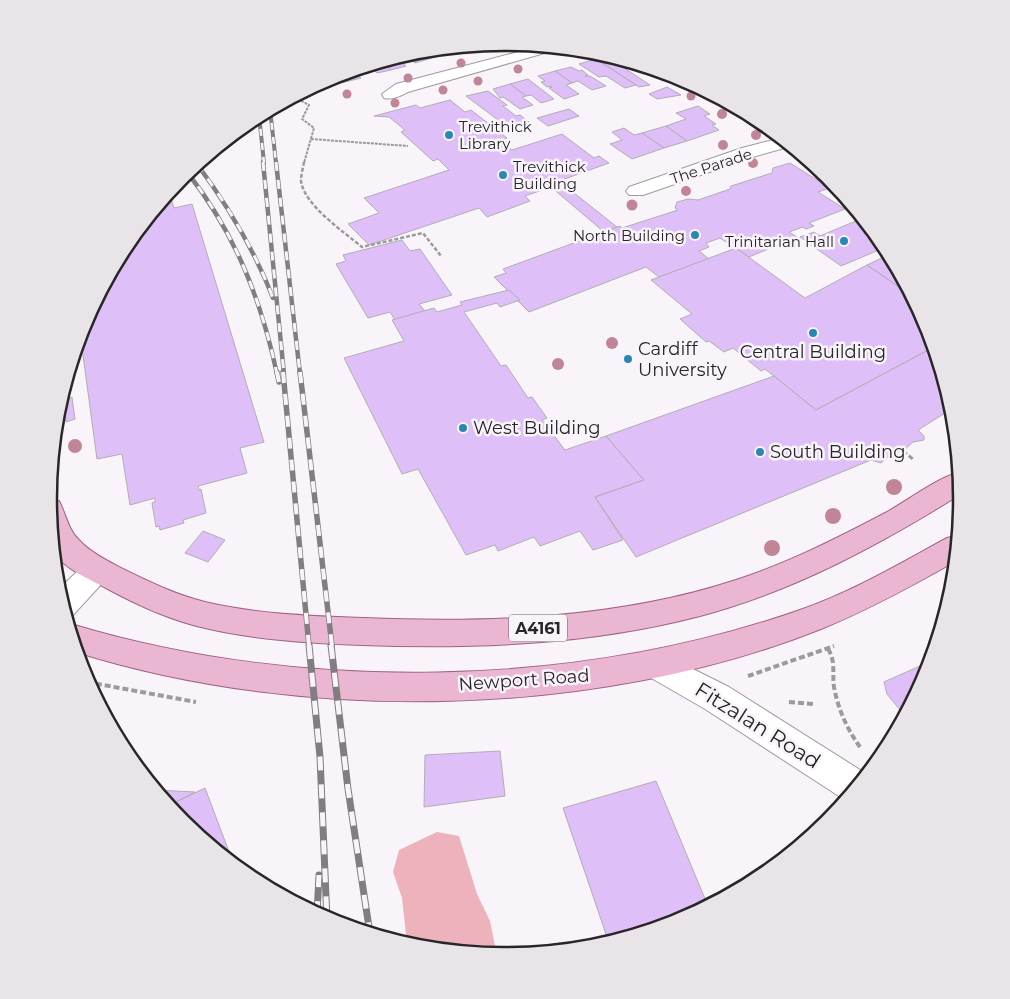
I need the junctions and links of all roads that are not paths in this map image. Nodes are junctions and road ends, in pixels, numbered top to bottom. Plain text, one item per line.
1 (538, 52) edge
2 (390, 94) dead end
3 (778, 144) edge
4 (636, 191) dead end
5 (953, 486) edge
6 (58, 532) edge
7 (950, 550) edge
8 (97, 570) junction
9 (68, 600) edge
10 (80, 640) edge
11 (657, 665) junction
12 (851, 784) edge

1 - 2 street
3 - 4 street, The Parade
5 - 8 main road, A4161
6 - 8 main road, A4161
7 - 11 main road, Newport Road
8 - 9 street
10 - 11 main road, Newport Road
11 - 12 street, Fitzalan Road

